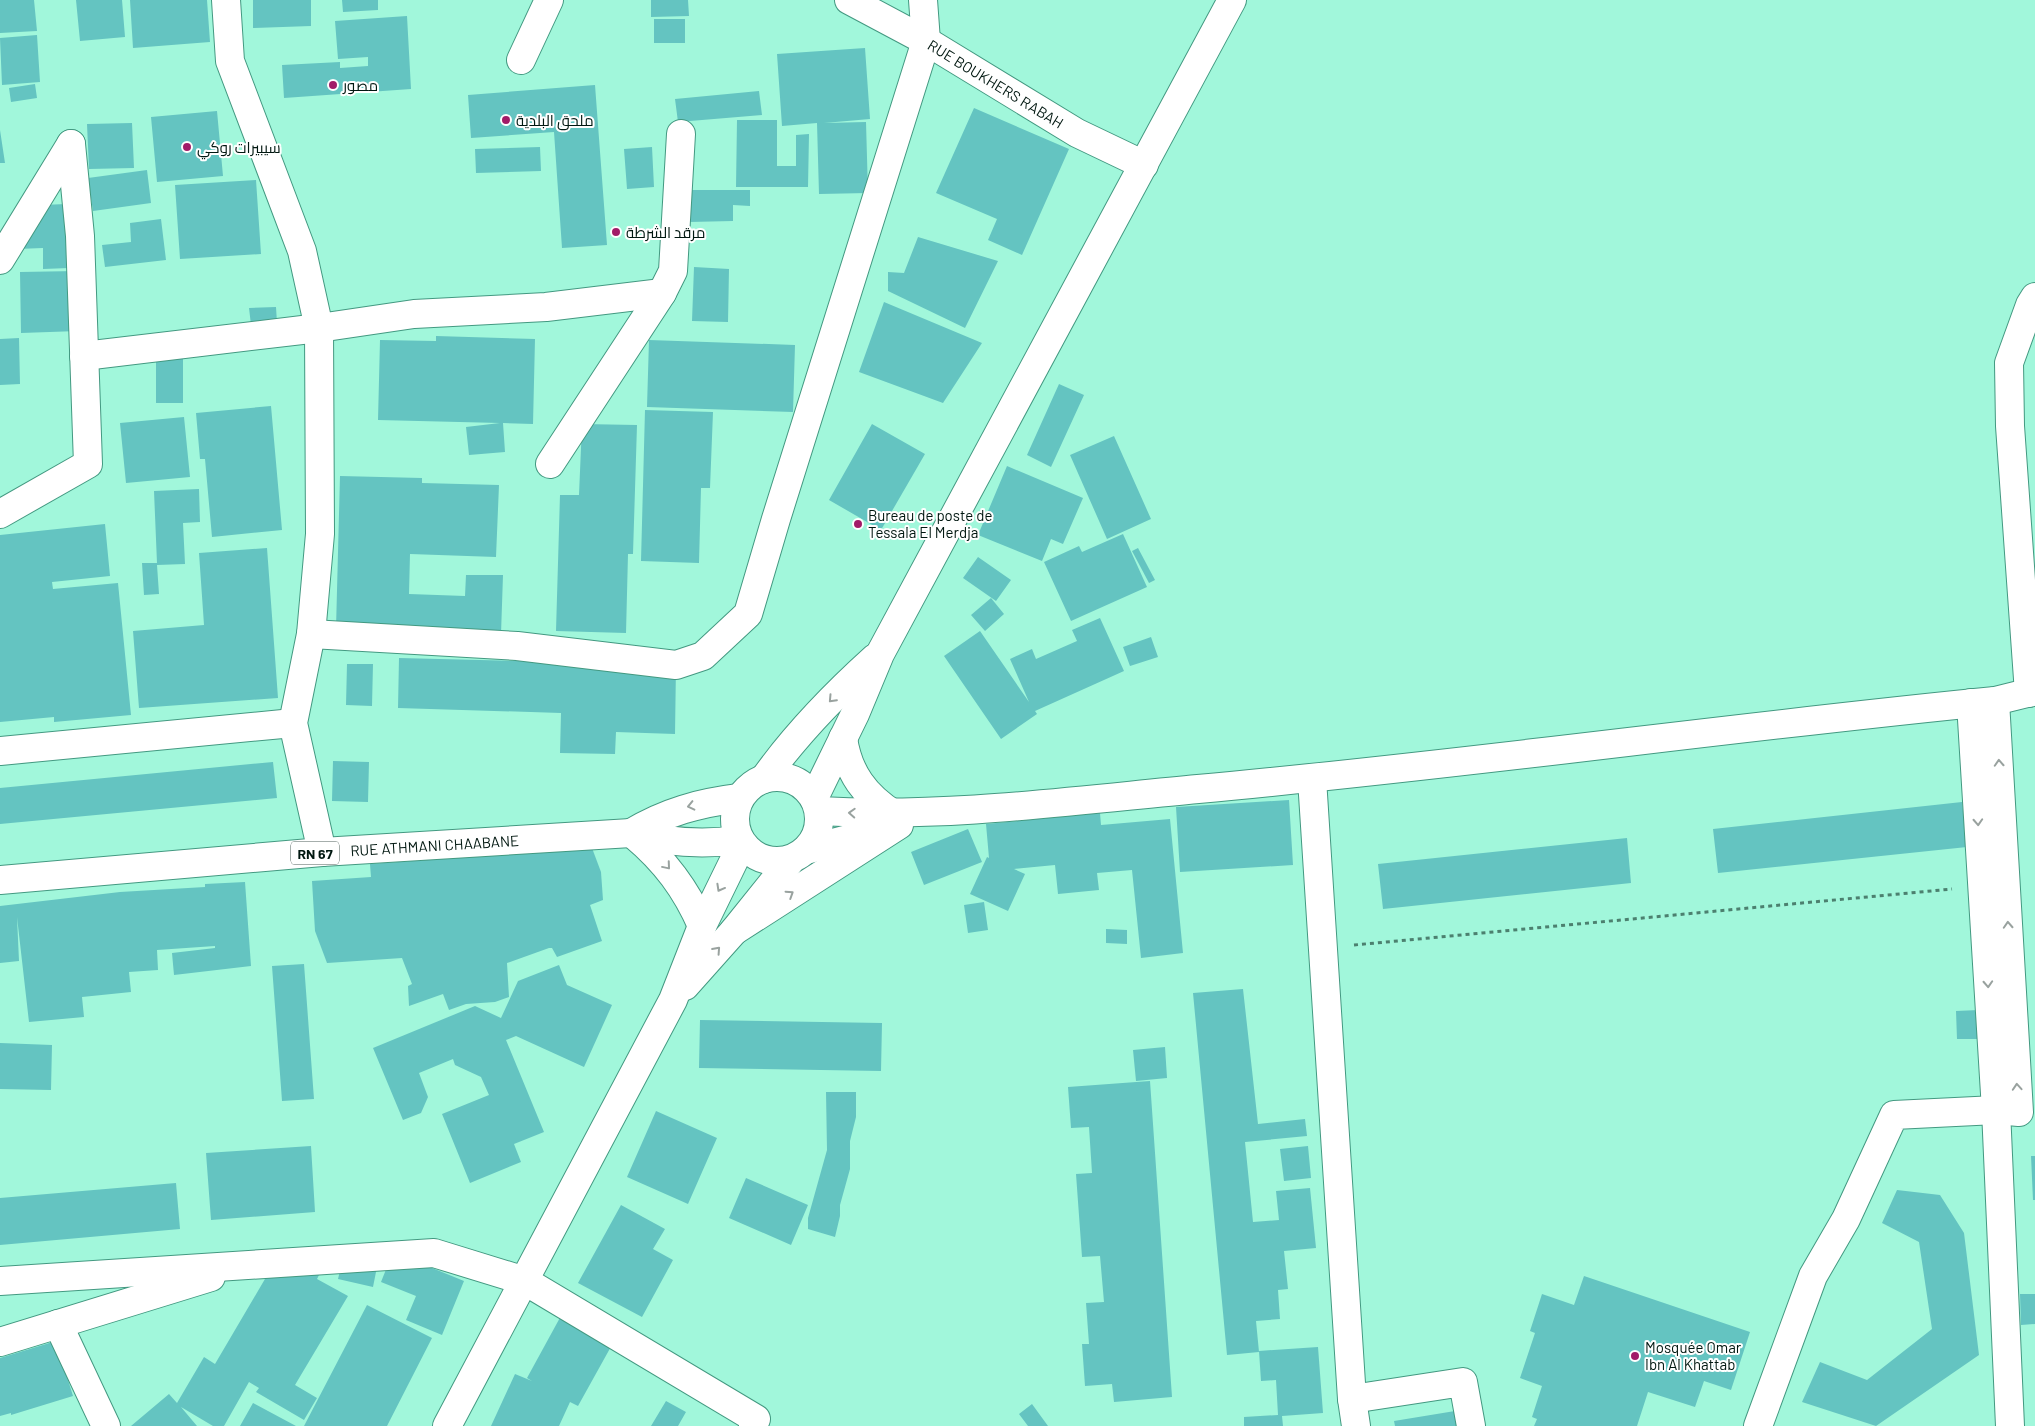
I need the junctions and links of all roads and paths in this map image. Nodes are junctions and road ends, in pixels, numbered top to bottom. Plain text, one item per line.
1 (226, 0) edge
2 (549, 0) edge
3 (849, 0) edge
4 (923, 0) edge
5 (1232, 0) edge
6 (926, 41) junction
7 (521, 60) dead end
8 (681, 134) dead end
9 (1144, 165) junction
10 (0, 260) edge
11 (662, 293) junction
12 (2035, 297) edge
13 (319, 328) junction
14 (84, 356) junction
15 (550, 464) dead end
16 (0, 514) edge
17 (311, 634) junction
18 (880, 654) junction
19 (2032, 692) edge
20 (1983, 702) junction
21 (292, 723) junction
22 (843, 738) junction
23 (0, 751) edge
24 (764, 779) junction
25 (1312, 779) junction
26 (739, 798) junction
27 (816, 805) junction
28 (897, 820) junction
29 (631, 833) junction
30 (740, 842) junction
31 (322, 852) junction
32 (799, 855) junction
33 (0, 880) edge
34 (1982, 887) junction
35 (702, 926) junction
36 (734, 931) junction
37 (1323, 948) junction
38 (673, 1000) junction
39 (1996, 1110) junction
40 (255, 1263) junction
41 (0, 1280) edge
42 (525, 1281) junction
43 (58, 1324) junction
44 (0, 1342) edge
45 (1352, 1399) junction
46 (106, 1426) edge
47 (447, 1426) edge
48 (753, 1426) edge
49 (1356, 1426) edge
50 (1471, 1426) edge
51 (1758, 1426) edge
52 (2010, 1426) edge

1 - 13 street
2 - 7 street
3 - 6 street, RUE BOUKHERS RABAH
4 - 6 street
5 - 9 street
6 - 9 street, RUE BOUKHERS RABAH
6 - 17 street
8 - 11 street
9 - 18 street
10 - 14 street
11 - 13 street
11 - 15 street
12 - 19 street
13 - 14 street
13 - 17 street
14 - 16 street
17 - 21 street
18 - 22 street
18 -> 24 street
19 - 20 street
20 - 25 street
20 -> 34 street
39 -> 20 street
21 - 23 street
21 - 31 street
22 - 27 street
22 - 28 street
24 - 26 street
24 - 27 street
25 - 28 street
25 - 37 street
26 -> 29 street, RN 67
26 - 30 street
28 -> 27 street
27 - 32 street
28 - 32 street
36 -> 28 street
29 - 30 street, RN 67
29 - 31 street, RUE ATHMANI CHAABANE / RN 67
29 -> 35 street
30 - 32 street
30 -> 35 street
31 - 33 street, RUE ATHMANI CHAABANE / RN 67
32 - 36 street
34 - 37 path
34 -> 39 street
35 - 38 street
38 -> 36 street
37 - 45 street
38 - 42 street
39 - 51 street
39 - 52 street
40 - 41 street
40 - 42 street
40 - 43 street
42 - 47 street
42 - 48 street
43 - 44 street
43 - 46 street
45 - 49 street
45 - 50 street

